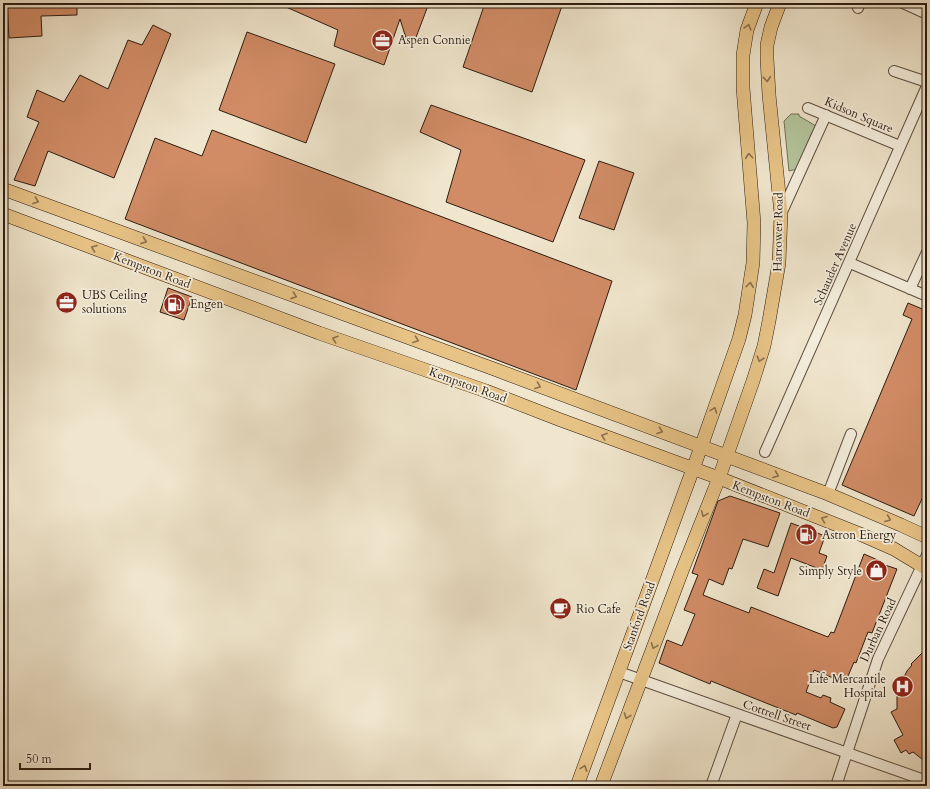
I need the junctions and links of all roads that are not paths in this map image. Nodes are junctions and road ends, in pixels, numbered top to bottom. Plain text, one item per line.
1 (757, 3) edge
2 (780, 3) edge
3 (903, 3) edge
4 (927, 14) edge
5 (894, 71) dead end
6 (927, 82) edge
7 (927, 86) edge
8 (808, 108) dead end
9 (826, 115) junction
10 (900, 146) junction
11 (3, 189) edge
12 (3, 214) edge
13 (781, 214) junction
14 (927, 252) edge
15 (850, 263) junction
16 (910, 289) junction
17 (927, 296) edge
18 (753, 381) junction
19 (851, 434) dead end
20 (701, 447) junction
21 (765, 452) dead end
22 (726, 456) junction
23 (750, 465) junction
24 (693, 469) junction
25 (719, 478) junction
26 (828, 494) junction
27 (927, 537) edge
28 (925, 563) edge
29 (620, 672) junction
30 (641, 679) junction
31 (736, 714) junction
32 (847, 753) junction
33 (927, 781) edge
34 (577, 786) edge
35 (601, 786) edge
36 (711, 786) edge
37 (836, 786) edge

20 -> 1 main road, Harrower Road
2 -> 13 main road, Harrower Road
3 - 4 street
5 - 6 street
7 - 10 street, Schauder Avenue
8 - 9 street, Kidson Square
9 - 10 street, Kidson Square
9 - 13 street
10 - 15 street, Schauder Avenue
11 -> 20 main road, Kempston Road
24 -> 12 main road, Kempston Road
13 -> 18 main road, Harrower Road
14 - 16 street
15 - 16 street
15 - 21 street, Schauder Avenue
16 - 17 street
18 - 22 main road, Harrower Road
18 - 23 main road
19 - 26 street
20 - 22 main road, Kempston Road
20 - 24 main road, Stanford Road
22 - 23 main road, Kempston Road
22 - 25 main road, Stanford Road
23 -> 26 main road, Kempston Road
24 - 25 main road, Kempston Road
24 - 29 main road, Stanford Road
28 -> 25 main road, Kempston Road
25 -> 30 main road, Stanford Road
26 -> 27 main road, Kempston Road
28 - 32 street, Durban Road
29 - 30 street, Cottrell Street
34 -> 29 main road, Stanford Road
30 - 31 street, Cottrell Street
30 -> 35 main road, Stanford Road
31 - 32 street, Cottrell Street
31 - 36 street
32 - 33 street, Cottrell Street
32 - 37 street, Durban Road

